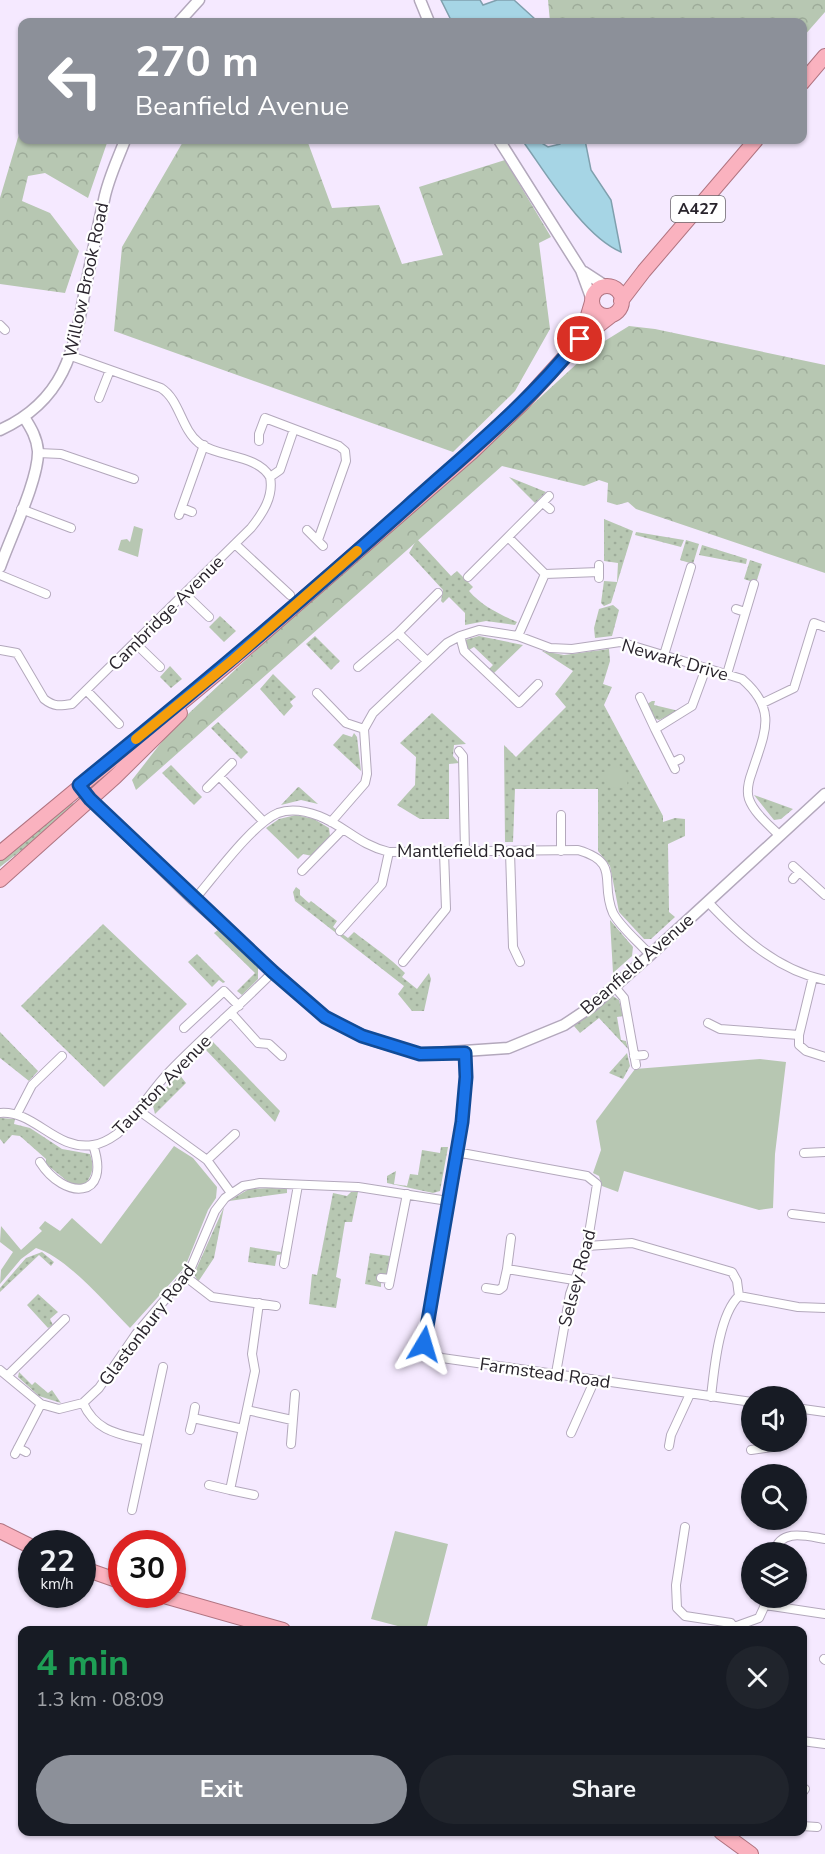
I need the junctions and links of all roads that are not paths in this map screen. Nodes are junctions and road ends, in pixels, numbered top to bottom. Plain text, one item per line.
1 (200, 0) edge
2 (420, 0) edge
3 (183, 18) edge
4 (427, 18) edge
5 (825, 56) edge
6 (807, 77) edge
7 (124, 144) edge
8 (502, 144) edge
9 (753, 144) edge
10 (581, 270) junction
11 (644, 271) junction
12 (608, 287) junction
13 (592, 301) junction
14 (621, 301) junction
15 (612, 315) junction
16 (580, 339) junction
17 (72, 356) junction
18 (110, 370) junction
19 (99, 398) dead end
20 (24, 417) junction
21 (294, 429) junction
22 (0, 430) edge
23 (260, 441) dead end
24 (204, 446) junction
25 (38, 453) junction
26 (270, 477) junction
27 (134, 479) dead end
28 (549, 496) dead end
29 (543, 503) junction
30 (21, 509) junction
31 (550, 509) dead end
32 (192, 512) dead end
33 (71, 528) dead end
34 (307, 530) dead end
35 (508, 537) junction
36 (235, 544) junction
37 (0, 567) edge
38 (691, 567) dead end
39 (599, 572) dead end
40 (545, 574) junction
41 (0, 575) edge
42 (468, 577) dead end
43 (754, 584) dead end
44 (46, 594) dead end
45 (185, 594) junction
46 (290, 595) dead end
47 (436, 598) dead end
48 (736, 609) dead end
49 (745, 612) junction
50 (209, 617) dead end
51 (825, 627) edge
52 (398, 633) junction
53 (460, 636) junction
54 (518, 636) junction
55 (135, 643) junction
56 (0, 650) edge
57 (664, 655) junction
58 (234, 659) junction
59 (427, 661) junction
60 (160, 667) dead end
61 (358, 667) dead end
62 (706, 668) junction
63 (727, 674) junction
64 (538, 684) dead end
65 (87, 691) junction
66 (317, 693) dead end
67 (640, 696) dead end
68 (763, 703) junction
69 (119, 724) dead end
70 (364, 729) junction
71 (655, 729) junction
72 (459, 751) dead end
73 (680, 759) dead end
74 (232, 763) dead end
75 (219, 776) junction
76 (79, 785) junction
77 (207, 788) dead end
78 (825, 794) edge
79 (90, 799) junction
80 (561, 815) dead end
81 (263, 821) junction
82 (331, 822) junction
83 (342, 831) junction
84 (779, 835) junction
85 (561, 851) junction
86 (389, 852) junction
87 (444, 852) junction
88 (465, 852) junction
89 (510, 852) junction
90 (0, 853) edge
91 (302, 859) dead end
92 (793, 866) dead end
93 (799, 872) junction
94 (793, 879) dead end
95 (0, 880) edge
96 (825, 895) edge
97 (194, 900) junction
98 (708, 902) junction
99 (340, 931) dead end
100 (650, 955) junction
101 (403, 962) dead end
102 (520, 962) dead end
103 (273, 972) junction
104 (813, 977) junction
105 (825, 980) edge
106 (614, 986) junction
107 (239, 1006) junction
108 (232, 1014) junction
109 (708, 1023) dead end
110 (184, 1028) dead end
111 (799, 1035) junction
112 (465, 1053) junction
113 (644, 1055) dead end
114 (62, 1056) dead end
115 (282, 1056) dead end
116 (634, 1056) junction
117 (825, 1057) edge
118 (636, 1065) dead end
119 (138, 1110) junction
120 (0, 1113) edge
121 (17, 1114) junction
122 (235, 1134) dead end
123 (93, 1145) junction
124 (456, 1152) junction
125 (804, 1152) dead end
126 (825, 1152) edge
127 (207, 1160) junction
128 (40, 1162) dead end
129 (298, 1185) junction
130 (231, 1193) junction
131 (407, 1194) junction
132 (448, 1202) junction
133 (792, 1214) dead end
134 (825, 1218) edge
135 (511, 1238) dead end
136 (588, 1246) junction
137 (284, 1264) dead end
138 (507, 1269) junction
139 (186, 1277) junction
140 (381, 1278) dead end
141 (574, 1280) junction
142 (486, 1288) dead end
143 (739, 1296) junction
144 (259, 1303) junction
145 (276, 1306) dead end
146 (825, 1308) edge
147 (65, 1319) dead end
148 (0, 1370) edge
149 (160, 1370) dead end
150 (556, 1373) junction
151 (8, 1375) junction
152 (592, 1379) junction
153 (295, 1394) dead end
154 (690, 1394) junction
155 (711, 1397) junction
156 (741, 1401) edge
157 (83, 1403) junction
158 (41, 1404) junction
159 (195, 1407) dead end
160 (247, 1410) junction
161 (807, 1410) edge
162 (825, 1412) edge
163 (193, 1418) junction
164 (292, 1420) junction
165 (243, 1429) junction
166 (190, 1431) dead end
167 (571, 1433) dead end
168 (147, 1441) junction
169 (291, 1444) dead end
170 (669, 1446) dead end
171 (26, 1452) dead end
172 (209, 1485) dead end
173 (230, 1490) junction
174 (254, 1496) dead end
175 (130, 1506) dead end
176 (685, 1527) dead end
177 (0, 1531) edge
178 (18, 1539) edge
179 (825, 1539) edge
180 (779, 1542) edge
181 (186, 1602) edge
182 (763, 1608) edge
183 (798, 1608) edge
184 (825, 1614) edge
185 (269, 1626) edge
186 (731, 1626) edge
187 (741, 1626) edge
188 (807, 1741) edge
189 (825, 1744) edge
190 (807, 1826) edge
191 (817, 1827) dead end
192 (726, 1836) edge
193 (751, 1854) edge

1 - 3 street
2 - 4 street
5 - 6 highway
7 - 17 street, Willow Brook Road
8 - 10 street
9 - 11 highway, A427
10 - 12 street
10 - 13 street
11 - 12 highway, A427
11 - 14 highway, A427
12 - 13 highway, A427
12 - 14 highway
13 - 15 highway
13 - 16 highway, A427
14 - 15 highway, A427
15 - 16 highway, A427
16 - 58 highway, A427
17 - 18 street
17 - 20 street, Willow Brook Road
18 - 19 street
18 - 24 street
20 - 22 street, Willow Brook Road
20 - 25 street
21 - 23 street
21 - 26 street, Cambridge Avenue
21 - 34 street
24 - 26 street
24 - 32 street
25 - 27 street
25 - 30 street
26 - 36 street, Cambridge Avenue
28 - 29 street
29 - 31 street
29 - 35 street
30 - 33 street
30 - 37 street
35 - 40 street
35 - 42 street
36 - 45 street, Cambridge Avenue
36 - 46 street
38 - 57 street
39 - 40 street
40 - 54 street
41 - 44 street
43 - 49 street
45 - 50 street
45 - 55 street, Cambridge Avenue
47 - 52 street
48 - 49 street
49 - 63 street
51 - 68 street
52 - 59 street
52 - 61 street
53 - 54 street, Newark Drive
53 - 59 street, Newark Drive
53 - 64 street
54 - 57 street, Newark Drive
55 - 60 street
55 - 65 street, Cambridge Avenue
56 - 65 street, Cambridge Avenue
57 - 62 street, Newark Drive
58 - 76 highway, A427
58 - 79 highway, A427
59 - 70 street, Newark Drive
62 - 63 street, Newark Drive
62 - 71 street
63 - 68 street, Newark Drive
65 - 69 street
66 - 70 street
67 - 71 street
68 - 84 street
70 - 82 street
71 - 73 street
72 - 88 street
74 - 75 street
75 - 77 street
75 - 81 street
76 - 79 street, Beanfield Avenue
76 - 90 highway, A427
78 - 84 street, Beanfield Avenue
79 - 95 highway, A427
79 - 97 street, Beanfield Avenue
80 - 85 street
81 - 82 street, Mantlefield Road
81 - 97 street, Mantlefield Road
82 - 83 street, Mantlefield Road
83 - 86 street, Mantlefield Road
83 - 91 street
84 - 98 street, Beanfield Avenue
85 - 89 street, Mantlefield Road
85 - 100 street, Mantlefield Road
86 - 87 street, Mantlefield Road
86 - 99 street
87 - 88 street, Mantlefield Road
87 - 101 street
88 - 89 street, Mantlefield Road
89 - 102 street
92 - 93 street
93 - 94 street
93 - 96 street
97 - 103 street, Beanfield Avenue
98 - 100 street, Beanfield Avenue
98 - 104 street
100 - 106 street, Beanfield Avenue
103 - 107 street, Taunton Avenue
103 - 112 street, Beanfield Avenue
104 - 105 street
104 - 111 street
106 - 112 street, Beanfield Avenue
106 - 116 street
107 - 108 street, Taunton Avenue
107 - 110 street
108 - 115 street
108 - 119 street, Taunton Avenue
109 - 111 street
111 - 117 street
112 - 124 street, Farmstead Road
113 - 116 street
114 - 121 street
116 - 118 street
119 - 123 street, Taunton Avenue
119 - 127 street
120 - 121 street, Taunton Avenue
121 - 123 street, Taunton Avenue
122 - 127 street
123 - 128 street
124 - 132 street, Farmstead Road
124 - 136 street, Selsey Road
125 - 126 street
127 - 130 street
129 - 130 street
129 - 131 street
129 - 137 street
130 - 139 street, Glastonbury Road
131 - 132 street
131 - 140 street
132 - 150 street, Farmstead Road
133 - 134 street
135 - 138 street
136 - 141 street, Selsey Road
136 - 143 street
138 - 141 street
138 - 142 street
139 - 144 street
139 - 157 street, Glastonbury Road
141 - 150 street, Selsey Road
143 - 146 street
143 - 155 street
144 - 145 street
144 - 160 street
147 - 151 street
148 - 151 street
149 - 168 street
150 - 152 street, Farmstead Road
151 - 158 street
152 - 154 street, Farmstead Road
152 - 167 street
153 - 164 street
154 - 155 street, Farmstead Road
154 - 170 street
155 - 156 street, Farmstead Road
157 - 158 street
157 - 168 street
158 - 171 street
159 - 163 street
160 - 164 street
160 - 165 street
161 - 162 street
163 - 165 street
163 - 166 street
164 - 169 street
165 - 173 street
168 - 175 street
172 - 173 street
173 - 174 street
176 - 186 street
177 - 178 highway
179 - 180 street
181 - 185 highway
182 - 187 street
183 - 184 street
188 - 189 street
190 - 191 street
192 - 193 highway

